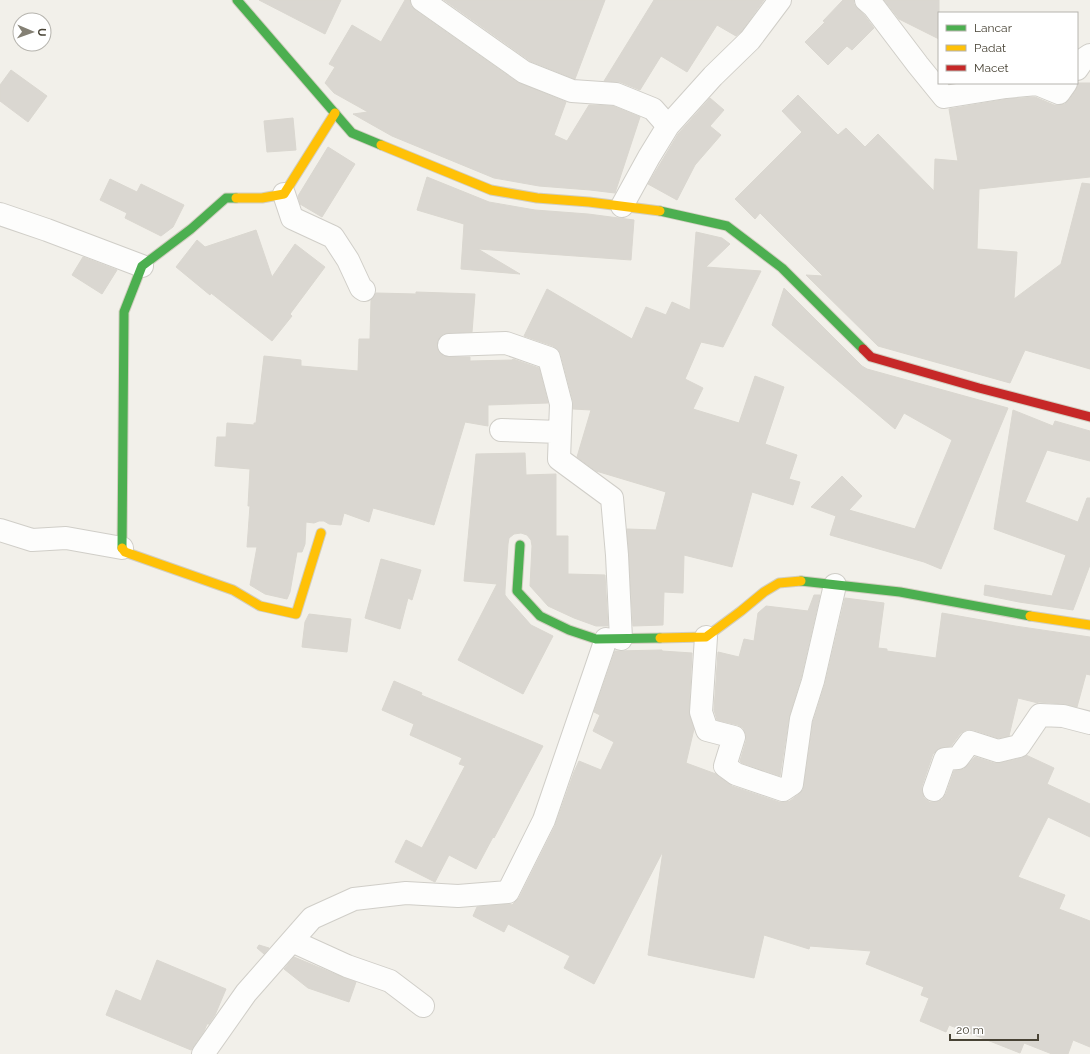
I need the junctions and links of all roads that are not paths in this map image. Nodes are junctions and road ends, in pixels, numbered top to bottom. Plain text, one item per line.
1 (236, 0) edge
2 (422, 0) edge
3 (780, 0) edge
4 (866, 0) edge
5 (1090, 55) edge
6 (1078, 67) edge
7 (1037, 84) edge
8 (1037, 84) edge
9 (1065, 84) edge
10 (335, 113) junction
11 (668, 126) junction
12 (284, 194) junction
13 (622, 206) junction
14 (0, 214) edge
15 (142, 266) junction
16 (364, 290) dead end
17 (448, 345) dead end
18 (1090, 417) edge
19 (501, 430) dead end
20 (560, 432) junction
21 (0, 530) edge
22 (321, 533) dead end
23 (520, 545) dead end
24 (122, 548) junction
25 (835, 585) junction
26 (1090, 625) edge
27 (706, 637) junction
28 (614, 639) junction
29 (1090, 723) edge
30 (934, 790) dead end
31 (292, 941) junction
32 (422, 1006) dead end
33 (203, 1054) edge

1 - 10 street
2 - 11 street
3 - 11 street
4 - 8 street
5 - 6 street
7 - 9 street
10 - 12 street
10 - 13 street
11 - 13 street
12 - 15 street
12 - 16 street
13 - 18 street
14 - 15 street
15 - 24 street
17 - 20 street
19 - 20 street
20 - 28 street
21 - 24 street
22 - 24 street
23 - 28 street
25 - 26 street
25 - 27 street
25 - 27 street
27 - 28 street
28 - 31 street
29 - 30 street
31 - 32 street
31 - 33 street

